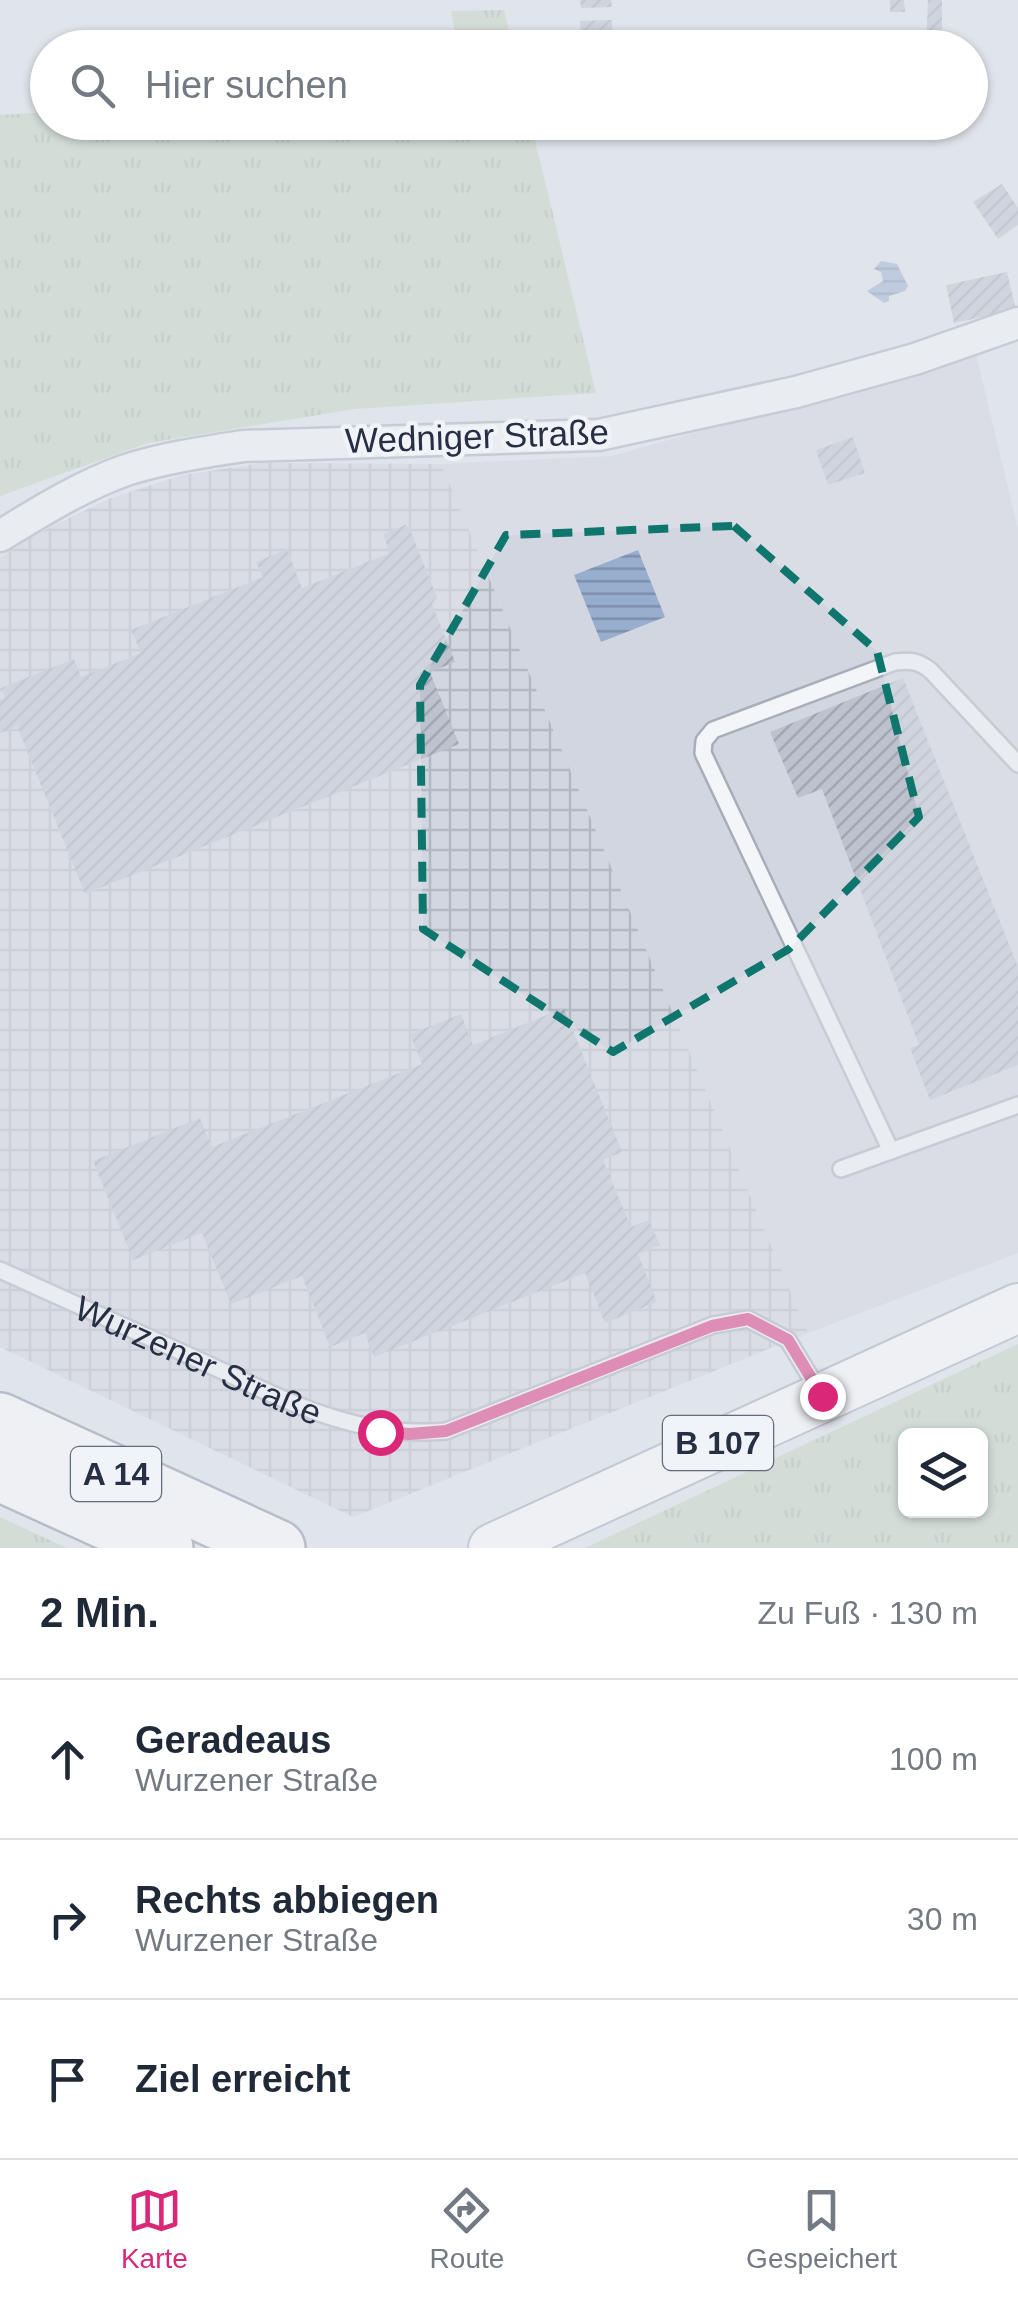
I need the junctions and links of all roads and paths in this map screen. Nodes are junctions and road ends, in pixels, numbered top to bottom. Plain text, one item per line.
1 (1018, 322) edge
2 (0, 536) edge
3 (1018, 764) edge
4 (1018, 1105) edge
5 (891, 1151) junction
6 (841, 1169) dead end
7 (0, 1270) edge
8 (1018, 1308) edge
9 (822, 1396) junction
10 (0, 1421) edge
11 (0, 1473) edge
12 (166, 1548) edge
13 (277, 1548) edge
14 (493, 1548) edge

1 - 2 street, Wedniger Straße
3 - 5 lane
4 - 5 lane
5 - 6 lane
7 - 9 lane, Wurzener Straße
8 - 9 main road, B 107
9 - 14 main road, B 107
10 - 13 highway, A 14
11 - 12 highway, A 14

